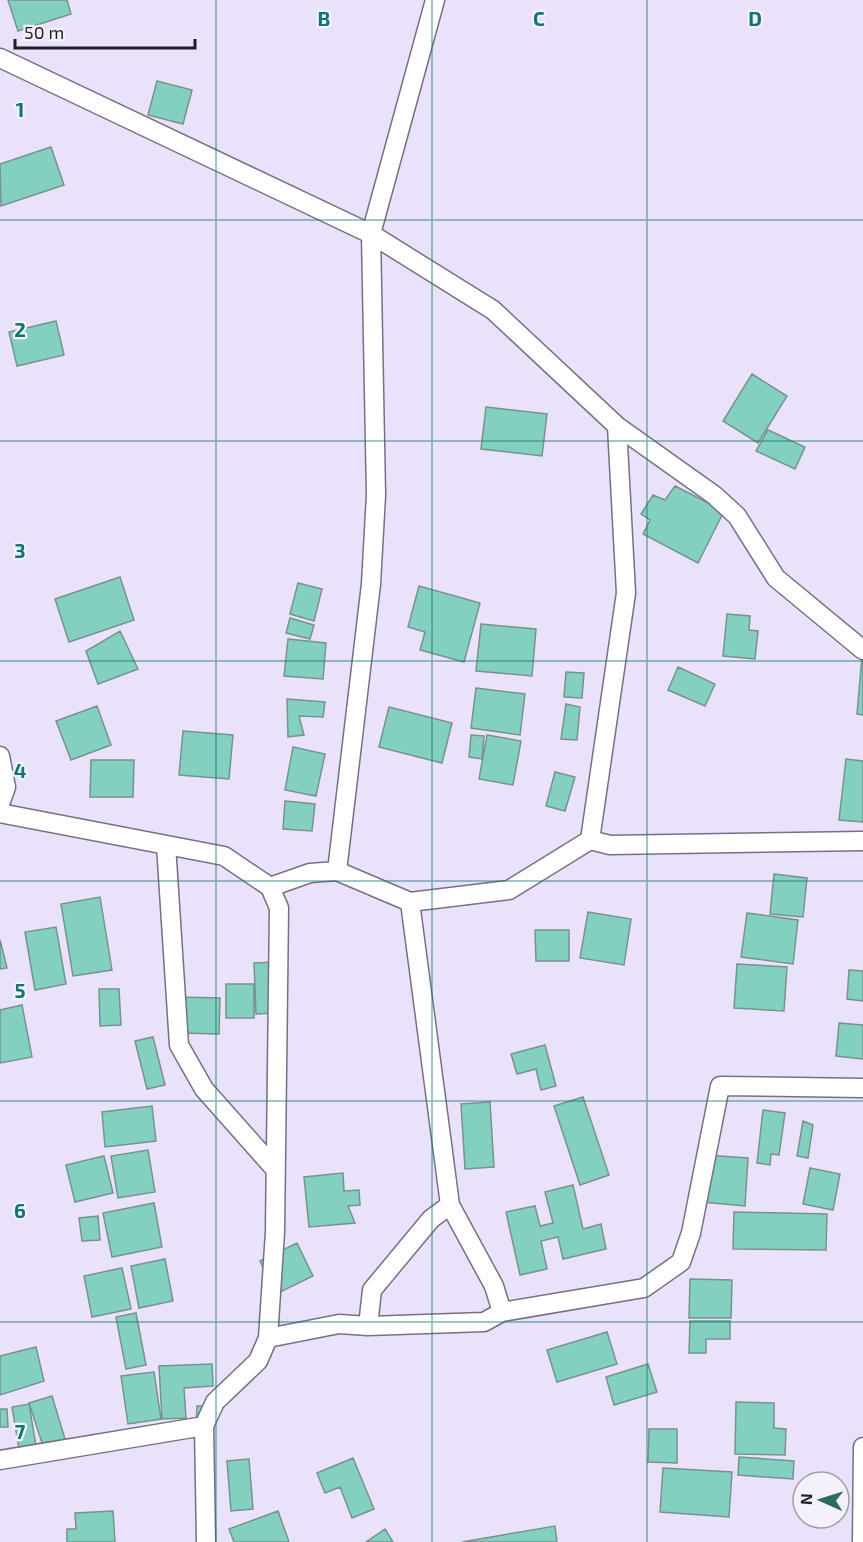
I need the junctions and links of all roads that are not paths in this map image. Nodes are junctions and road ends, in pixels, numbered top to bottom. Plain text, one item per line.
1 (435, 0) edge
2 (0, 58) edge
3 (371, 234) junction
4 (617, 426) junction
5 (863, 650) edge
6 (0, 756) edge
7 (0, 804) edge
8 (0, 813) edge
9 (590, 840) junction
10 (863, 841) edge
11 (166, 845) junction
12 (337, 871) junction
13 (270, 887) junction
14 (410, 902) junction
15 (863, 1088) edge
16 (275, 1169) junction
17 (450, 1205) junction
18 (502, 1312) junction
19 (368, 1326) junction
20 (268, 1338) junction
21 (204, 1426) junction
22 (863, 1448) edge
23 (0, 1460) edge
24 (206, 1542) edge
25 (862, 1542) edge

1 - 3 street
2 - 3 street
3 - 4 street
3 - 12 street
4 - 5 street
4 - 9 street
6 - 7 street
8 - 11 street
9 - 10 street
9 - 14 street
11 - 13 street
11 - 16 street
12 - 13 street
12 - 14 street
13 - 16 street
14 - 17 street
15 - 18 street
16 - 20 street
17 - 18 street
17 - 19 street
18 - 19 street
19 - 20 street
20 - 21 street
21 - 23 street
21 - 24 street
22 - 25 street

